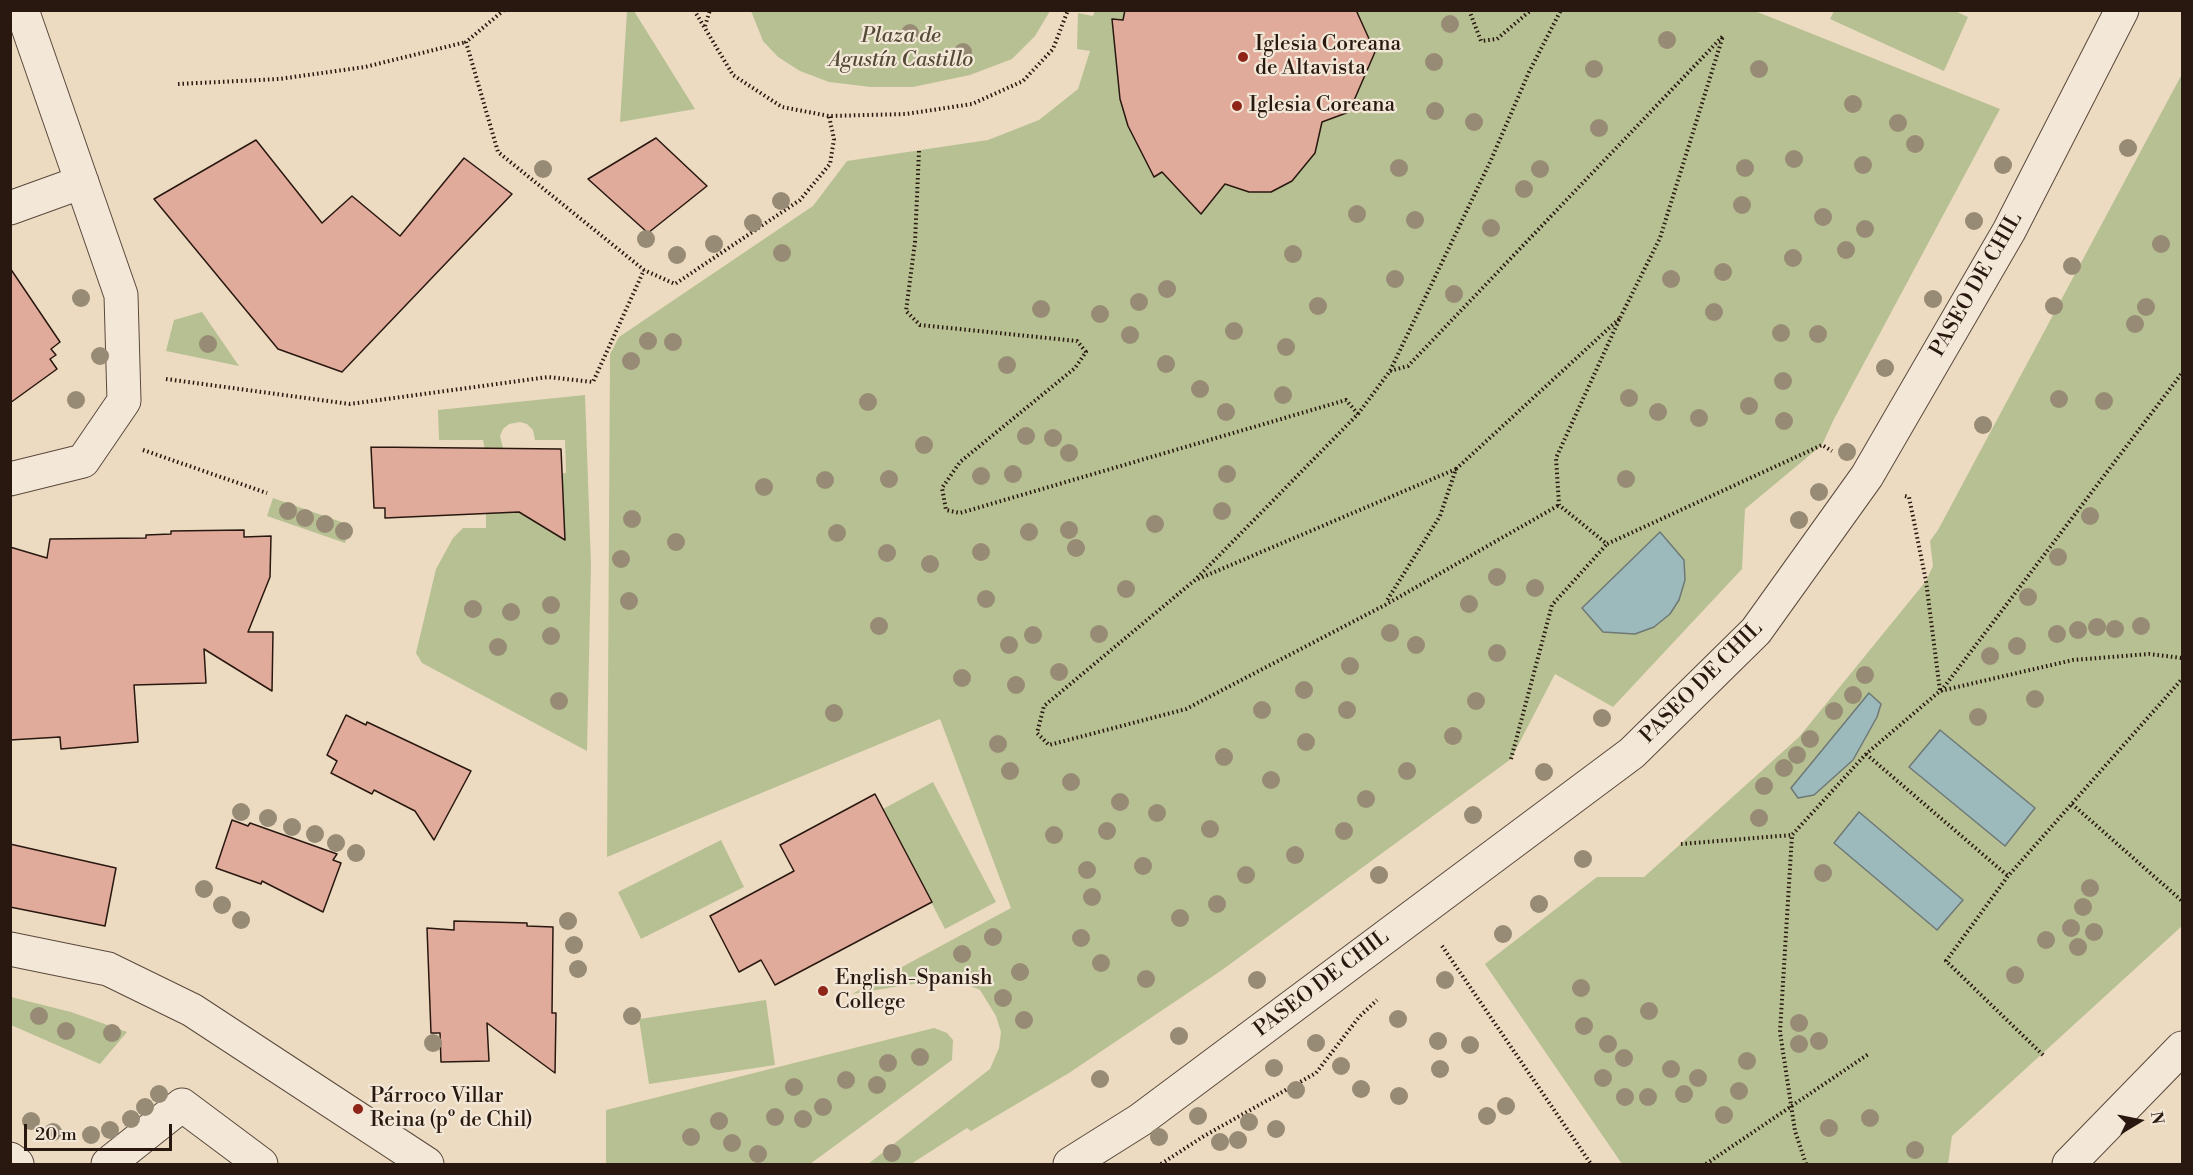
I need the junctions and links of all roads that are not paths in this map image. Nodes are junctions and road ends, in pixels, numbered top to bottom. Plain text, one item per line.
1 (22, 10) edge
2 (2122, 10) edge
3 (82, 182) junction
4 (10, 208) edge
5 (10, 479) edge
6 (10, 949) edge
7 (2182, 1048) edge
8 (10, 1159) edge
9 (17, 1164) edge
10 (108, 1164) edge
11 (261, 1164) edge
12 (427, 1164) edge
13 (1070, 1164) edge
14 (2069, 1164) edge

1 - 3 street
2 - 13 street, PASEO DE CHIL
3 - 4 street
3 - 5 street
6 - 12 street
7 - 14 street
8 - 9 street
10 - 11 street

